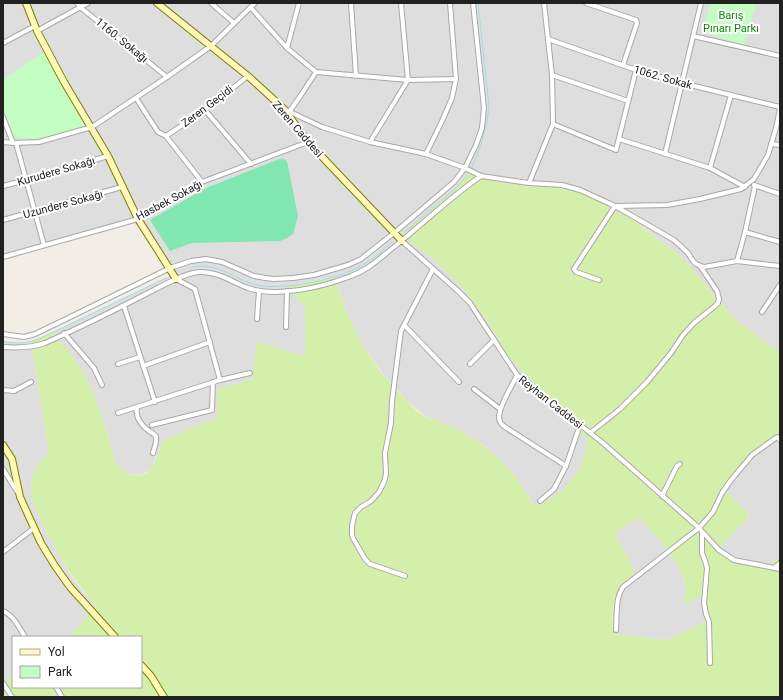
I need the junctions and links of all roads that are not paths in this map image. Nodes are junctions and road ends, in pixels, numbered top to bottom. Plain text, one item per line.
1 (26, 3) edge
2 (88, 3) edge
3 (157, 3) edge
4 (211, 3) edge
5 (255, 3) edge
6 (299, 3) edge
7 (351, 3) edge
8 (401, 3) edge
9 (450, 3) edge
10 (473, 3) edge
11 (544, 3) edge
12 (586, 3) edge
13 (701, 3) edge
14 (594, 4) edge
15 (79, 5) edge
16 (166, 5) edge
17 (251, 8) junction
18 (234, 23) junction
19 (36, 28) junction
20 (693, 36) junction
21 (548, 39) junction
22 (3, 44) edge
23 (211, 46) junction
24 (288, 48) junction
25 (780, 56) edge
26 (623, 65) junction
27 (636, 70) junction
28 (316, 72) junction
29 (552, 75) junction
30 (248, 76) junction
31 (356, 76) junction
32 (167, 77) junction
33 (456, 79) junction
34 (408, 80) junction
35 (682, 83) junction
36 (731, 95) junction
37 (136, 98) junction
38 (628, 101) junction
39 (780, 108) edge
40 (205, 110) junction
41 (286, 110) junction
42 (3, 117) edge
43 (553, 124) junction
44 (92, 127) junction
45 (166, 136) junction
46 (619, 139) junction
47 (3, 142) edge
48 (308, 142) junction
49 (370, 142) junction
50 (15, 143) junction
51 (772, 144) junction
52 (780, 145) edge
53 (426, 154) junction
54 (665, 154) junction
55 (108, 156) junction
56 (251, 164) junction
57 (465, 168) junction
58 (710, 168) junction
59 (480, 176) junction
60 (26, 180) junction
61 (202, 182) junction
62 (529, 183) junction
63 (747, 185) junction
64 (3, 186) edge
65 (755, 186) junction
66 (122, 187) junction
67 (780, 194) edge
68 (615, 206) junction
69 (35, 211) junction
70 (138, 219) junction
71 (3, 220) edge
72 (746, 232) junction
73 (394, 233) junction
74 (402, 241) junction
75 (780, 242) edge
76 (44, 245) junction
77 (3, 256) edge
78 (737, 261) junction
79 (700, 266) junction
80 (780, 266) edge
81 (170, 268) junction
82 (433, 269) junction
83 (176, 279) junction
84 (599, 280) dead end
85 (780, 285) edge
86 (259, 291) junction
87 (287, 291) junction
88 (124, 306) junction
89 (762, 312) dead end
90 (257, 319) dead end
91 (404, 325) junction
92 (286, 327) dead end
93 (64, 333) junction
94 (3, 334) edge
95 (494, 340) junction
96 (210, 342) junction
97 (3, 347) edge
98 (140, 357) junction
99 (118, 364) dead end
100 (470, 364) dead end
101 (143, 366) junction
102 (250, 373) dead end
103 (517, 376) junction
104 (220, 380) junction
105 (31, 382) dead end
106 (213, 382) junction
107 (459, 382) dead end
108 (102, 385) dead end
109 (474, 389) dead end
110 (3, 390) edge
111 (155, 402) junction
112 (137, 407) junction
113 (500, 409) junction
114 (118, 413) dead end
115 (152, 425) dead end
116 (580, 425) junction
117 (590, 433) junction
118 (780, 440) edge
119 (3, 445) edge
120 (153, 453) dead end
121 (680, 464) dead end
122 (566, 466) junction
123 (3, 469) edge
124 (20, 496) junction
125 (662, 496) junction
126 (540, 501) dead end
127 (34, 528) junction
128 (701, 530) junction
129 (3, 552) edge
130 (780, 563) edge
131 (774, 568) junction
132 (780, 569) edge
133 (405, 576) dead end
134 (3, 611) edge
135 (616, 630) dead end
136 (24, 636) edge
137 (114, 636) edge
138 (710, 663) dead end
139 (142, 666) edge
140 (3, 683) edge
141 (57, 688) edge
142 (12, 697) edge
143 (62, 697) edge
144 (164, 697) edge

1 - 19 street
2 - 15 street
3 - 16 street, Zeren Caddesi
4 - 18 street
5 - 17 street
6 - 24 street
7 - 31 street
8 - 34 street
9 - 33 street
10 - 57 street
11 - 21 street
12 - 14 street
13 - 20 street
14 - 26 street
15 - 19 street
15 - 32 street, 1160. Sokağı
16 - 23 street, Zeren Caddesi
17 - 18 street
17 - 24 street
18 - 23 street
19 - 22 street
19 - 44 street
20 - 25 street
20 - 35 street
21 - 26 street, 1062. Sokak
21 - 29 street
23 - 30 street, Zeren Caddesi
23 - 32 street
24 - 28 street
26 - 27 street, 1062. Sokak
27 - 35 street, 1062. Sokak
27 - 38 street
28 - 31 street
28 - 41 street
29 - 38 street
29 - 43 street
30 - 40 street, Zeren Geçidi
30 - 41 street, Zeren Caddesi
31 - 34 street
32 - 37 street
33 - 34 street
33 - 53 street
34 - 49 street
35 - 36 street, 1062. Sokak
35 - 54 street
36 - 39 street, 1062. Sokak
36 - 58 street
37 - 44 street
37 - 45 street
38 - 46 street
39 - 51 street
40 - 45 street, Zeren Geçidi
40 - 56 street
41 - 48 street, Zeren Caddesi
41 - 49 street
42 - 50 street
43 - 46 street
43 - 62 street
44 - 50 street
44 - 55 street
45 - 61 street
46 - 54 street
47 - 50 street
48 - 56 street, Hasbek Sokağı
48 - 73 street, Zeren Caddesi
49 - 53 street
50 - 60 street
51 - 52 street
51 - 63 street
53 - 57 street
54 - 58 street
55 - 60 street, Kurudere Sokağı
55 - 66 street
56 - 61 street, Hasbek Sokağı
57 - 59 street
57 - 73 street
58 - 63 street
59 - 62 street
59 - 74 street
60 - 64 street, Kurudere Sokağı
60 - 69 street
61 - 70 street, Hasbek Sokağı
62 - 68 street
63 - 65 street
63 - 68 street
65 - 67 street
65 - 72 street
66 - 69 street, Uzundere Sokağı
66 - 70 street
68 - 79 street
68 - 84 street
69 - 71 street, Uzundere Sokağı
69 - 76 street
70 - 76 street, Hasbek Sokağı
70 - 81 street
72 - 75 street
72 - 78 street
73 - 74 street, Zeren Caddesi
73 - 81 street
74 - 82 street, Reyhan Caddesi
74 - 87 street
76 - 77 street, Hasbek Sokağı
78 - 79 street
78 - 80 street
79 - 117 street
81 - 83 street
81 - 94 street
82 - 91 street
82 - 95 street, Reyhan Caddesi
83 - 86 street
83 - 88 street
83 - 96 street
85 - 89 street
86 - 87 street
86 - 90 street
87 - 92 street
88 - 93 street
88 - 98 street
91 - 107 street
91 - 133 street
93 - 97 street
93 - 108 street
95 - 100 street
95 - 103 street, Reyhan Caddesi
96 - 101 street
96 - 104 street
98 - 99 street
98 - 101 street
101 - 111 street
102 - 104 street
103 - 113 street
103 - 116 street, Reyhan Caddesi
104 - 106 street
105 - 110 street
106 - 111 street
106 - 115 street
109 - 113 street
111 - 112 street
112 - 114 street
112 - 120 street
113 - 122 street
116 - 117 street, Reyhan Caddesi
116 - 122 street
117 - 125 street, Reyhan Caddesi
118 - 128 street
119 - 124 street
121 - 125 street
122 - 126 street
123 - 124 street
124 - 127 street
125 - 128 street, Reyhan Caddesi
127 - 129 street
127 - 137 street
128 - 131 street, Reyhan Caddesi
128 - 135 street
128 - 138 street
130 - 131 street
131 - 132 street, Reyhan Caddesi
134 - 136 street
139 - 144 street
140 - 142 street
141 - 143 street

